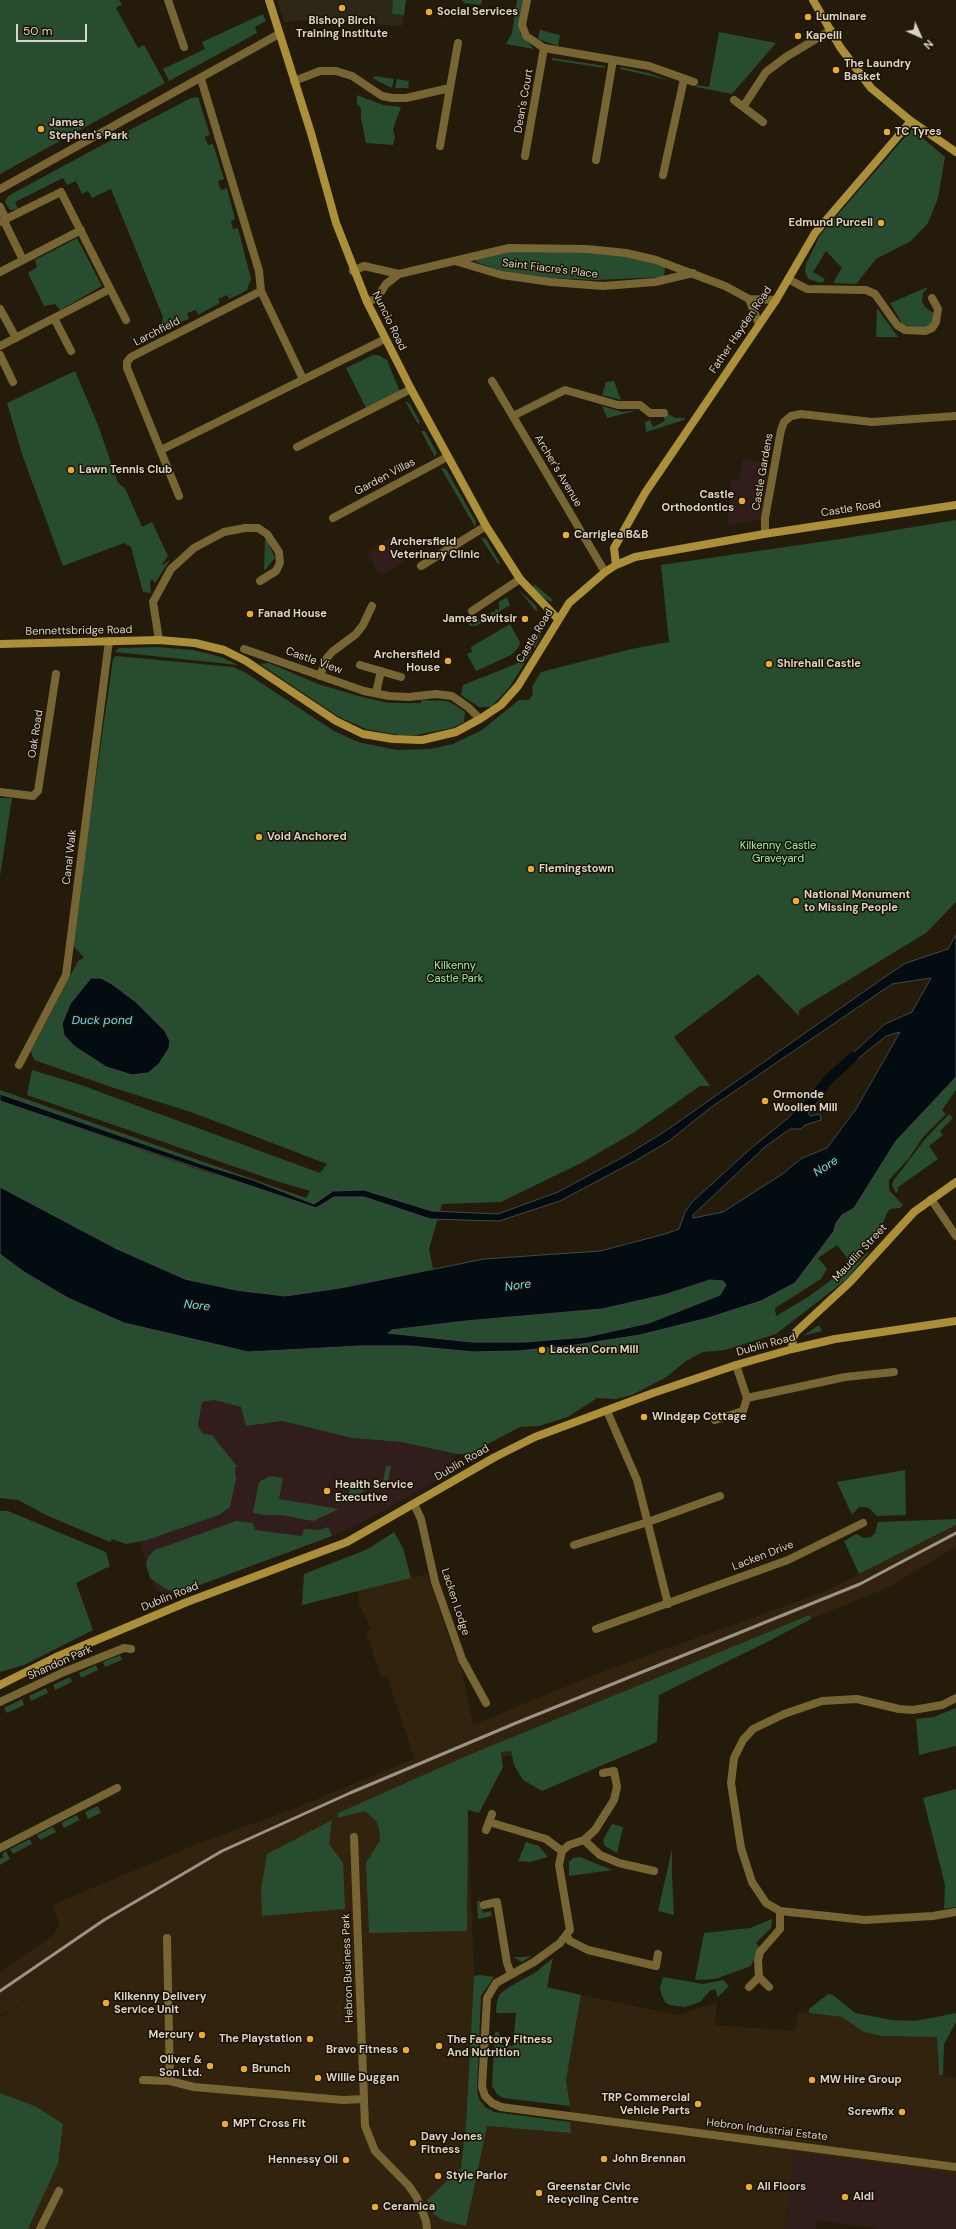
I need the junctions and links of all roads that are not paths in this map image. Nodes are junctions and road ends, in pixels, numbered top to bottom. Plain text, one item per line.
1 (168, 0) edge
2 (268, 0) edge
3 (527, 0) edge
4 (813, 0) edge
5 (831, 30) junction
6 (279, 34) junction
7 (458, 43) dead end
8 (184, 46) dead end
9 (544, 48) junction
10 (613, 60) junction
11 (201, 79) junction
12 (684, 79) junction
13 (294, 81) junction
14 (694, 82) dead end
15 (450, 88) junction
16 (734, 100) dead end
17 (743, 107) junction
18 (911, 121) junction
19 (763, 122) dead end
20 (440, 146) dead end
21 (956, 151) edge
22 (525, 156) dead end
23 (596, 160) dead end
24 (663, 175) dead end
25 (0, 189) edge
26 (0, 207) edge
27 (3, 221) edge
28 (81, 230) junction
29 (23, 260) junction
30 (453, 261) junction
31 (354, 271) junction
32 (0, 272) edge
33 (694, 273) junction
34 (399, 274) junction
35 (788, 279) junction
36 (110, 289) junction
37 (261, 290) junction
38 (932, 298) dead end
39 (749, 299) junction
40 (776, 300) junction
41 (367, 302) junction
42 (0, 309) edge
43 (54, 318) junction
44 (126, 320) dead end
45 (759, 324) junction
46 (16, 338) junction
47 (385, 339) junction
48 (0, 346) edge
49 (70, 351) dead end
50 (0, 355) edge
51 (303, 379) junction
52 (492, 381) dead end
53 (13, 382) dead end
54 (411, 389) junction
55 (664, 413) dead end
56 (513, 416) junction
57 (956, 416) edge
58 (297, 447) dead end
59 (161, 450) junction
60 (447, 457) junction
61 (179, 496) dead end
62 (956, 505) edge
63 (333, 518) dead end
64 (486, 526) junction
65 (766, 533) junction
66 (616, 565) junction
67 (421, 566) dead end
68 (605, 572) junction
69 (520, 580) junction
70 (260, 582) dead end
71 (372, 606) dead end
72 (472, 611) dead end
73 (558, 619) junction
74 (159, 640) junction
75 (109, 641) junction
76 (0, 644) edge
77 (244, 649) dead end
78 (360, 665) dead end
79 (381, 670) junction
80 (56, 674) dead end
81 (320, 676) junction
82 (401, 677) dead end
83 (376, 693) junction
84 (480, 720) junction
85 (0, 792) edge
86 (19, 1065) dead end
87 (956, 1182) edge
88 (931, 1199) junction
89 (956, 1236) edge
90 (956, 1321) edge
91 (792, 1349) junction
92 (736, 1365) junction
93 (894, 1372) dead end
94 (747, 1398) junction
95 (607, 1411) junction
96 (714, 1416) dead end
97 (720, 1496) dead end
98 (414, 1504) junction
99 (648, 1522) junction
100 (863, 1522) dead end
101 (574, 1546) dead end
102 (668, 1604) junction
103 (596, 1629) dead end
104 (131, 1649) dead end
105 (0, 1685) edge
106 (956, 1698) edge
107 (0, 1702) edge
108 (486, 1703) dead end
109 (603, 1773) dead end
110 (117, 1788) dead end
111 (489, 1822) dead end
112 (354, 1837) dead end
113 (584, 1840) junction
114 (0, 1848) edge
115 (562, 1851) junction
116 (654, 1871) dead end
117 (484, 1905) dead end
118 (780, 1910) junction
119 (956, 1912) edge
120 (567, 1937) junction
121 (167, 1938) dead end
122 (658, 1954) dead end
123 (511, 1974) junction
124 (759, 1977) junction
125 (749, 1987) dead end
126 (769, 1987) dead end
127 (143, 2080) dead end
128 (170, 2081) junction
129 (363, 2099) junction
130 (956, 2167) edge
131 (59, 2191) dead end
132 (40, 2229) edge
133 (427, 2229) edge

1 - 8 street
2 - 6 main road, Nuncio Road
3 - 9 street
4 - 5 main road
5 - 17 street
5 - 18 main road
6 - 11 street
6 - 13 main road, Nuncio Road
7 - 15 street
9 - 10 street
9 - 22 street, Dean's Court
10 - 12 street
10 - 23 street
11 - 25 street
11 - 37 street
12 - 14 street
12 - 24 street
13 - 15 street
13 - 31 main road, Nuncio Road
15 - 20 street
16 - 17 street
17 - 19 street
18 - 21 main road
18 - 35 main road, Father Hayden Road
26 - 27 street
27 - 28 street
27 - 29 street
28 - 29 street
28 - 36 street
29 - 32 street
30 - 33 street, Saint Fiacre's Place
30 - 33 street, Saint Fiacre's Place
30 - 34 street, Saint Fiacre's Place
31 - 34 street, Saint Fiacre's Place
31 - 41 main road, Nuncio Road
33 - 39 street, Saint Fiacre's Place
34 - 41 street, Saint Fiacre's Place
35 - 38 street
35 - 40 main road, Father Hayden Road
36 - 43 street
36 - 44 street
37 - 51 street
37 - 59 street, Larchfield
39 - 40 street, Saint Fiacre's Place
39 - 45 street
40 - 45 main road, Father Hayden Road
41 - 47 main road, Nuncio Road
42 - 46 street
43 - 46 street
43 - 49 street
45 - 66 main road, Father Hayden Road
46 - 48 street
47 - 51 street
47 - 54 main road, Nuncio Road
50 - 53 street
51 - 59 street
52 - 56 street, Archer's Avenue
54 - 58 street
54 - 60 main road, Nuncio Road
55 - 56 street
56 - 68 street, Archer's Avenue
57 - 65 street, Castle Gardens
59 - 61 street, Larchfield
60 - 63 street, Garden Villas
60 - 64 main road, Nuncio Road
62 - 65 main road, Castle Road
64 - 67 street
64 - 69 main road, Nuncio Road
65 - 66 main road, Castle Road
66 - 68 main road, Castle Road
68 - 73 main road, Castle Road
69 - 72 street
69 - 73 main road, Nuncio Road
70 - 74 street
71 - 81 street
73 - 84 main road, Castle Road
74 - 75 main road, Bennettsbridge Road
74 - 84 main road, Castle Road
75 - 76 main road, Bennettsbridge Road
75 - 86 street, Canal Walk
77 - 81 street, Castle View
78 - 79 street, Castle View
79 - 82 street, Castle View
79 - 83 street
80 - 85 street, Oak Road
81 - 83 street, Castle View
83 - 84 street, Castle View
87 - 88 main road, Maudlin Street
88 - 89 street
88 - 91 main road, Maudlin Street
90 - 91 main road, Dublin Road
91 - 92 main road, Dublin Road
92 - 94 street
92 - 95 main road, Dublin Road
93 - 94 street
94 - 96 street
95 - 98 main road, Dublin Road
95 - 99 street
97 - 99 street
98 - 105 main road, Dublin Road
98 - 108 street, Lacken Lodge
99 - 101 street
99 - 102 street
100 - 102 street, Lacken Drive
102 - 103 street, Lacken Drive
104 - 107 street, Shandon Park
106 - 118 street
109 - 113 street
110 - 114 street
111 - 115 street
112 - 129 street, Hebron Business Park
113 - 115 street
113 - 116 street
115 - 120 street
117 - 123 street
118 - 119 street
118 - 124 street
120 - 122 street
120 - 123 street, Hebron Industrial Estate
121 - 128 street
123 - 130 street, Hebron Industrial Estate
124 - 125 street
124 - 126 street
127 - 128 street
128 - 129 street
129 - 133 street, Hebron Business Park
131 - 132 street

